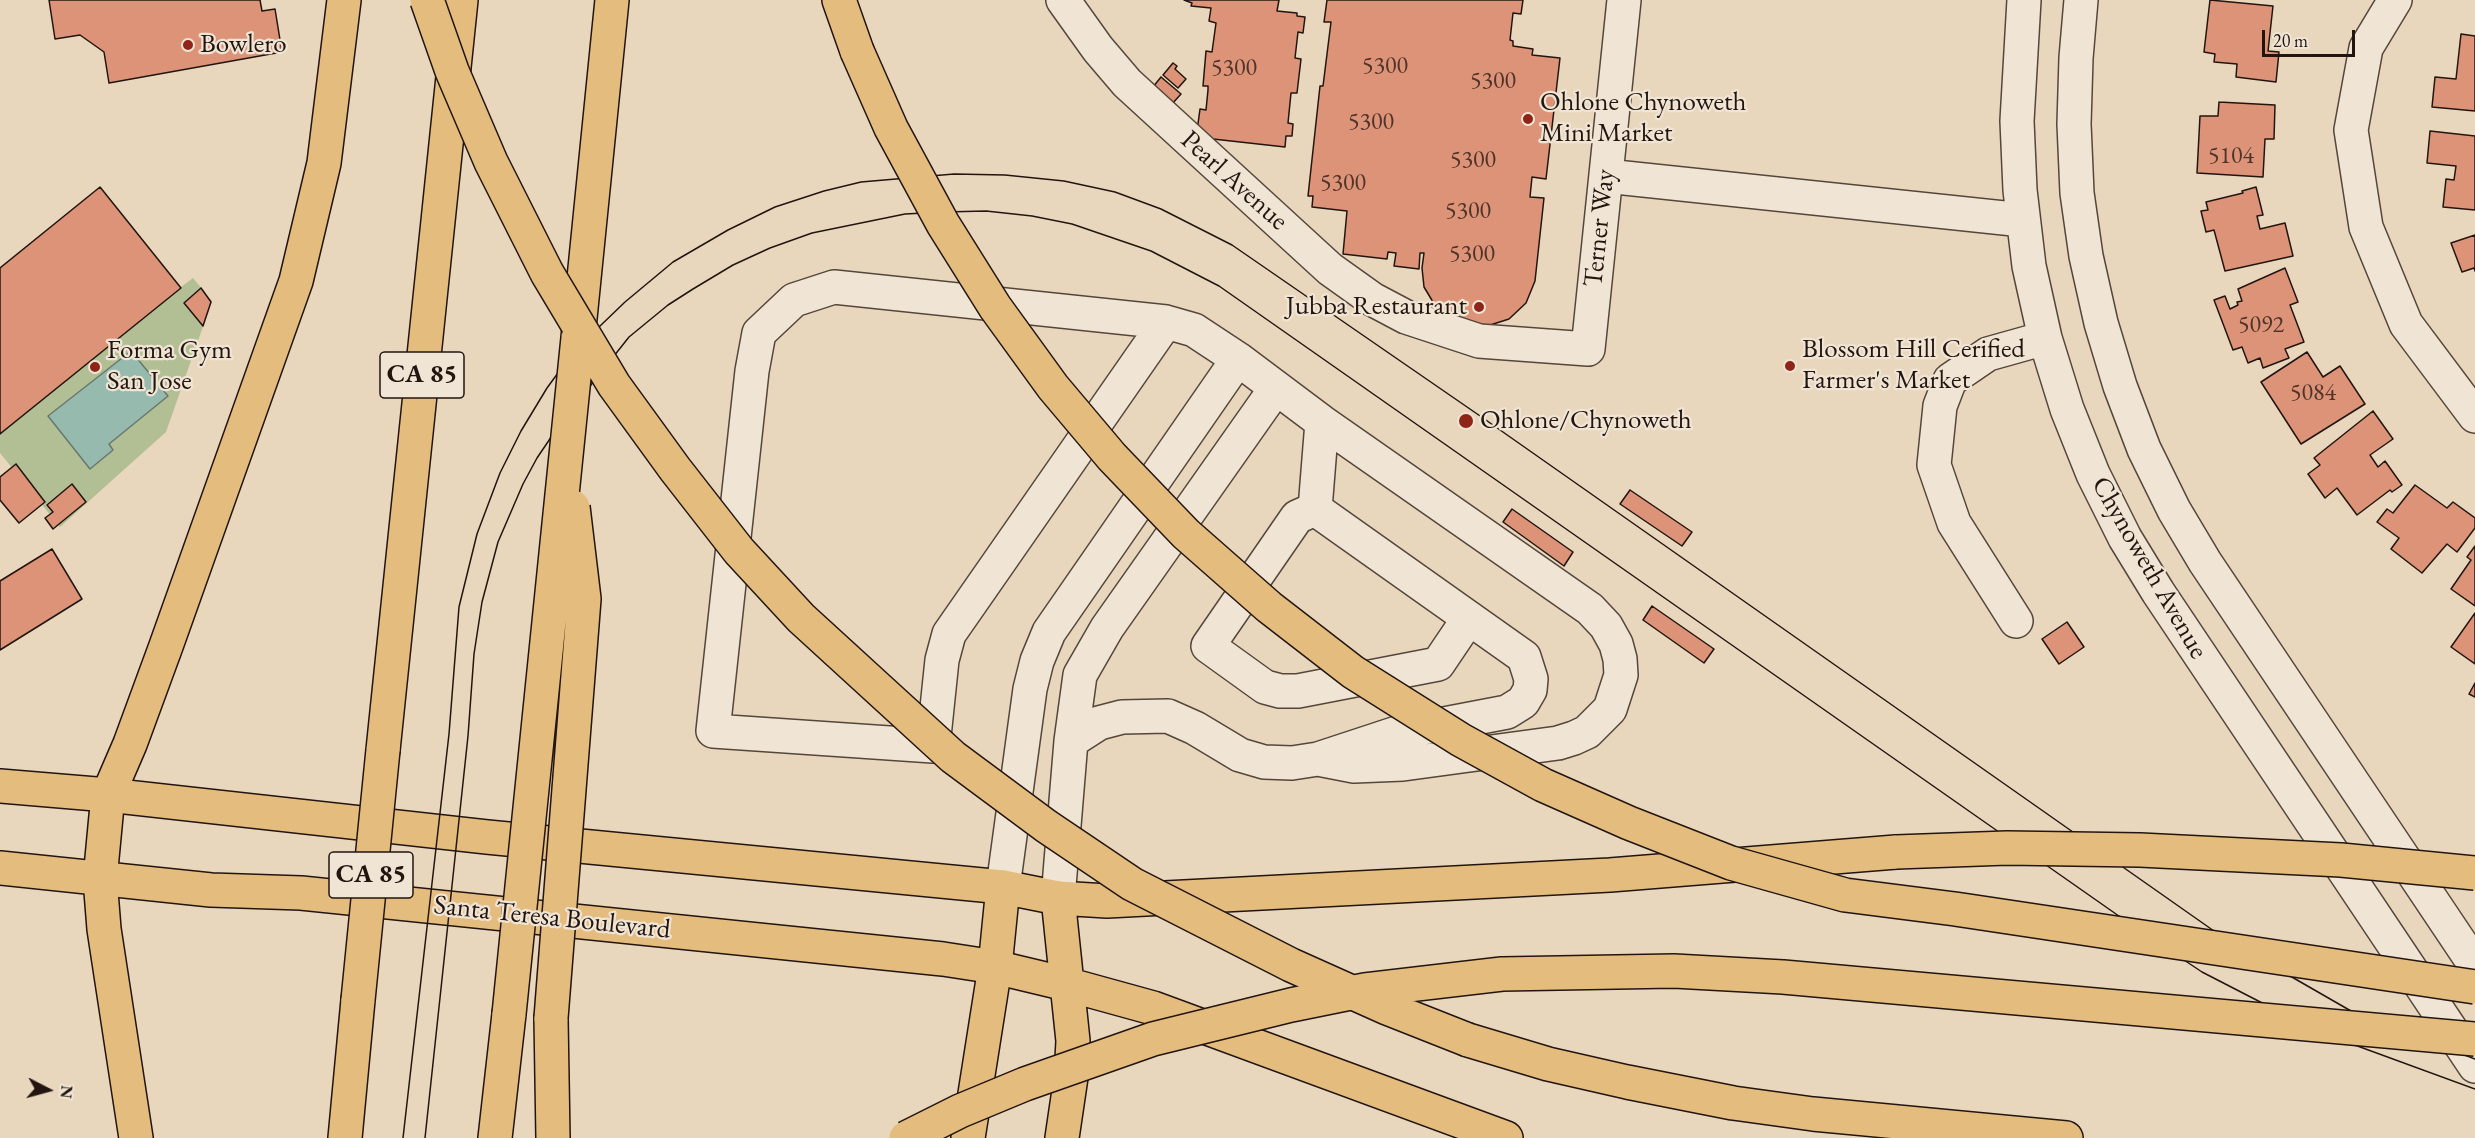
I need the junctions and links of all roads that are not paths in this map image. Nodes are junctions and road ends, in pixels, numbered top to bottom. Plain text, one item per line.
1 (344, 0) edge
2 (427, 0) edge
3 (461, 0) edge
4 (612, 0) edge
5 (839, 0) edge
6 (1063, 0) edge
7 (1624, 0) edge
8 (2024, 0) edge
9 (2081, 0) edge
10 (2395, 0) edge
11 (1606, 176) junction
12 (2024, 220) junction
13 (1166, 322) junction
14 (2045, 338) junction
15 (1587, 349) joint
16 (1238, 359) junction
17 (1275, 388) junction
18 (2475, 416) edge
19 (1322, 422) junction
20 (565, 448) junction
21 (1315, 509) junction
22 (1469, 618) junction
23 (2016, 621) dead end
24 (1071, 741) junction
25 (1318, 759) junction
26 (0, 786) edge
27 (108, 795) junction
28 (0, 868) edge
29 (2475, 873) edge
30 (100, 879) junction
31 (1003, 887) junction
32 (1058, 898) junction
33 (2475, 965) edge
34 (995, 967) junction
35 (1066, 984) junction
36 (2475, 987) edge
37 (2475, 1039) edge
38 (2475, 1066) edge
39 (136, 1138) edge
40 (345, 1138) edge
41 (495, 1138) edge
42 (553, 1138) edge
43 (906, 1138) edge
44 (968, 1138) edge
45 (1062, 1138) edge
46 (1506, 1138) edge
47 (2066, 1138) edge

1 - 27 main road
2 - 47 main road, bridge
3 - 40 main road, CA 85, bridge
4 - 20 main road, bridge
5 - 36 main road, bridge
6 - 15 street, Pearl Avenue
7 - 11 street, Terner Way
8 - 12 street, Chynoweth Avenue
9 - 33 street, Chynoweth Avenue
10 - 18 street
11 - 12 street
11 - 15 street, Terner Way
12 - 14 street, Chynoweth Avenue
13 - 13 street
13 - 16 street
14 - 23 street
14 - 38 street, Chynoweth Avenue
16 - 17 street
16 - 31 street
17 - 19 street
17 - 24 street
19 - 21 street
19 - 25 street
20 - 41 main road, bridge
20 - 42 main road, bridge
21 - 22 street
21 - 22 street
22 - 25 street
24 - 25 street
24 - 32 street
26 - 27 main road
27 - 30 main road
27 - 31 main road
28 - 30 main road, Santa Teresa Boulevard
29 - 32 main road, bridge
30 - 34 main road, Santa Teresa Boulevard
30 - 39 main road
31 - 32 main road
31 - 34 main road
32 - 35 main road
34 - 35 main road, Santa Teresa Boulevard
34 - 44 main road
35 - 45 main road
35 - 46 main road, Santa Teresa Boulevard
37 - 43 main road, bridge

